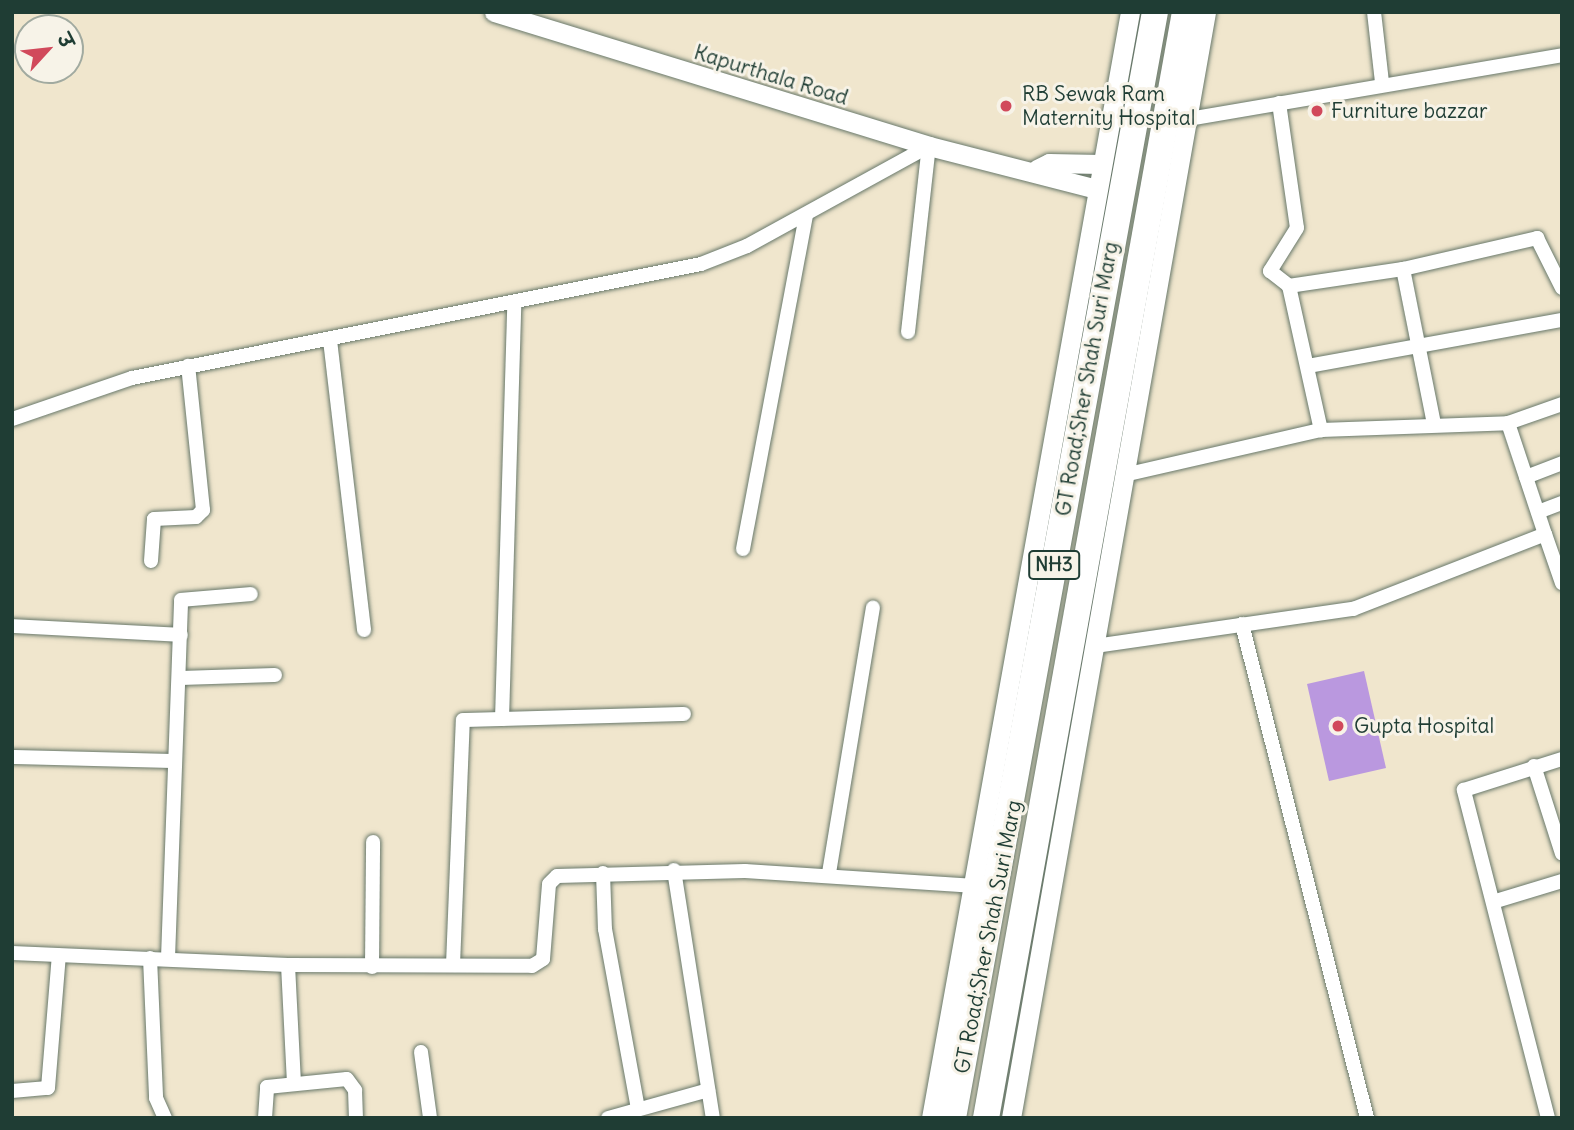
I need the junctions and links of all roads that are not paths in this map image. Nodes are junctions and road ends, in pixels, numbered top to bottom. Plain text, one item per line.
1 (494, 12) edge
2 (1130, 12) edge
3 (1155, 12) edge
4 (1185, 12) edge
5 (1206, 12) edge
6 (1374, 12) edge
7 (516, 15) edge
8 (1562, 55) edge
9 (1382, 82) junction
10 (1279, 103) junction
11 (1189, 119) junction
12 (929, 146) junction
13 (1101, 164) junction
14 (1037, 169) junction
15 (1097, 189) junction
16 (806, 215) junction
17 (1403, 269) junction
18 (1289, 286) junction
19 (1562, 288) edge
20 (514, 307) junction
21 (1562, 320) edge
22 (908, 332) dead end
23 (330, 340) junction
24 (1418, 347) junction
25 (188, 366) junction
26 (1308, 366) junction
27 (1562, 404) edge
28 (12, 419) edge
29 (1434, 424) junction
30 (1508, 424) junction
31 (1321, 430) junction
32 (1562, 463) edge
33 (1124, 475) junction
34 (1526, 477) junction
35 (1562, 503) edge
36 (1538, 512) junction
37 (1545, 534) junction
38 (743, 550) dead end
39 (151, 561) dead end
40 (1562, 583) edge
41 (251, 594) dead end
42 (873, 608) dead end
43 (1242, 624) junction
44 (12, 625) edge
45 (363, 630) dead end
46 (181, 635) junction
47 (1095, 646) junction
48 (275, 675) dead end
49 (180, 678) junction
50 (684, 714) dead end
51 (502, 719) junction
52 (12, 757) edge
53 (1562, 759) edge
54 (175, 761) junction
55 (1534, 766) junction
56 (373, 842) dead end
57 (1562, 854) edge
58 (674, 870) junction
59 (603, 873) junction
60 (829, 873) junction
61 (1562, 881) edge
62 (976, 886) junction
63 (1496, 901) junction
64 (12, 953) edge
65 (59, 955) junction
66 (150, 957) junction
67 (168, 958) junction
68 (288, 965) junction
69 (453, 965) junction
70 (372, 967) junction
71 (421, 1052) dead end
72 (294, 1083) junction
73 (708, 1090) junction
74 (12, 1091) edge
75 (638, 1108) junction
76 (165, 1118) edge
77 (265, 1118) edge
78 (356, 1118) edge
79 (430, 1118) edge
80 (609, 1118) edge
81 (713, 1118) edge
82 (931, 1118) edge
83 (953, 1118) edge
84 (986, 1118) edge
85 (1011, 1118) edge
86 (1367, 1118) edge
87 (1548, 1118) edge

1 - 7 main road, Kapurthala Road
2 - 13 main road
3 - 83 highway, GT Road;Sher Shah Suri Marg / NH3
4 - 84 highway, GT Road;Sher Shah Suri Marg / NH3
5 - 11 main road
6 - 9 street
7 - 12 main road, Kapurthala Road
8 - 9 street
9 - 10 street
10 - 11 street
10 - 18 street
11 - 33 main road
12 - 14 main road, Kapurthala Road
12 - 16 street
12 - 22 street
13 - 14 main road, Kapurthala Road
13 - 15 main road
14 - 15 main road, Kapurthala Road
15 - 62 main road
16 - 20 street
16 - 38 street
17 - 18 street
17 - 19 street
17 - 24 street
18 - 26 street
20 - 23 street
20 - 51 street
21 - 24 street
23 - 25 street
23 - 45 street
24 - 26 street
24 - 29 street
25 - 28 street
25 - 39 street
26 - 31 street
27 - 30 street
29 - 30 street
29 - 31 street
30 - 34 street
31 - 33 street
32 - 34 street
33 - 47 main road
34 - 36 street
35 - 36 street
36 - 37 street
37 - 40 street
37 - 43 street
41 - 46 street
42 - 60 street
43 - 47 street
43 - 86 street
44 - 46 street
46 - 49 street
47 - 85 main road
48 - 49 street
49 - 54 street
50 - 51 street
51 - 69 street
52 - 54 street
53 - 55 street
54 - 67 street
55 - 57 street
55 - 63 street
56 - 70 street
58 - 59 street
58 - 60 street
58 - 73 street
59 - 69 street
59 - 75 street
60 - 62 street
61 - 63 street
62 - 82 main road
63 - 87 street
64 - 65 street
65 - 66 street
65 - 74 street
66 - 67 street
66 - 76 street
67 - 68 street
68 - 70 street
68 - 72 street
69 - 70 street
71 - 79 street
72 - 77 street
72 - 78 street
73 - 75 street
73 - 81 street
75 - 80 street

